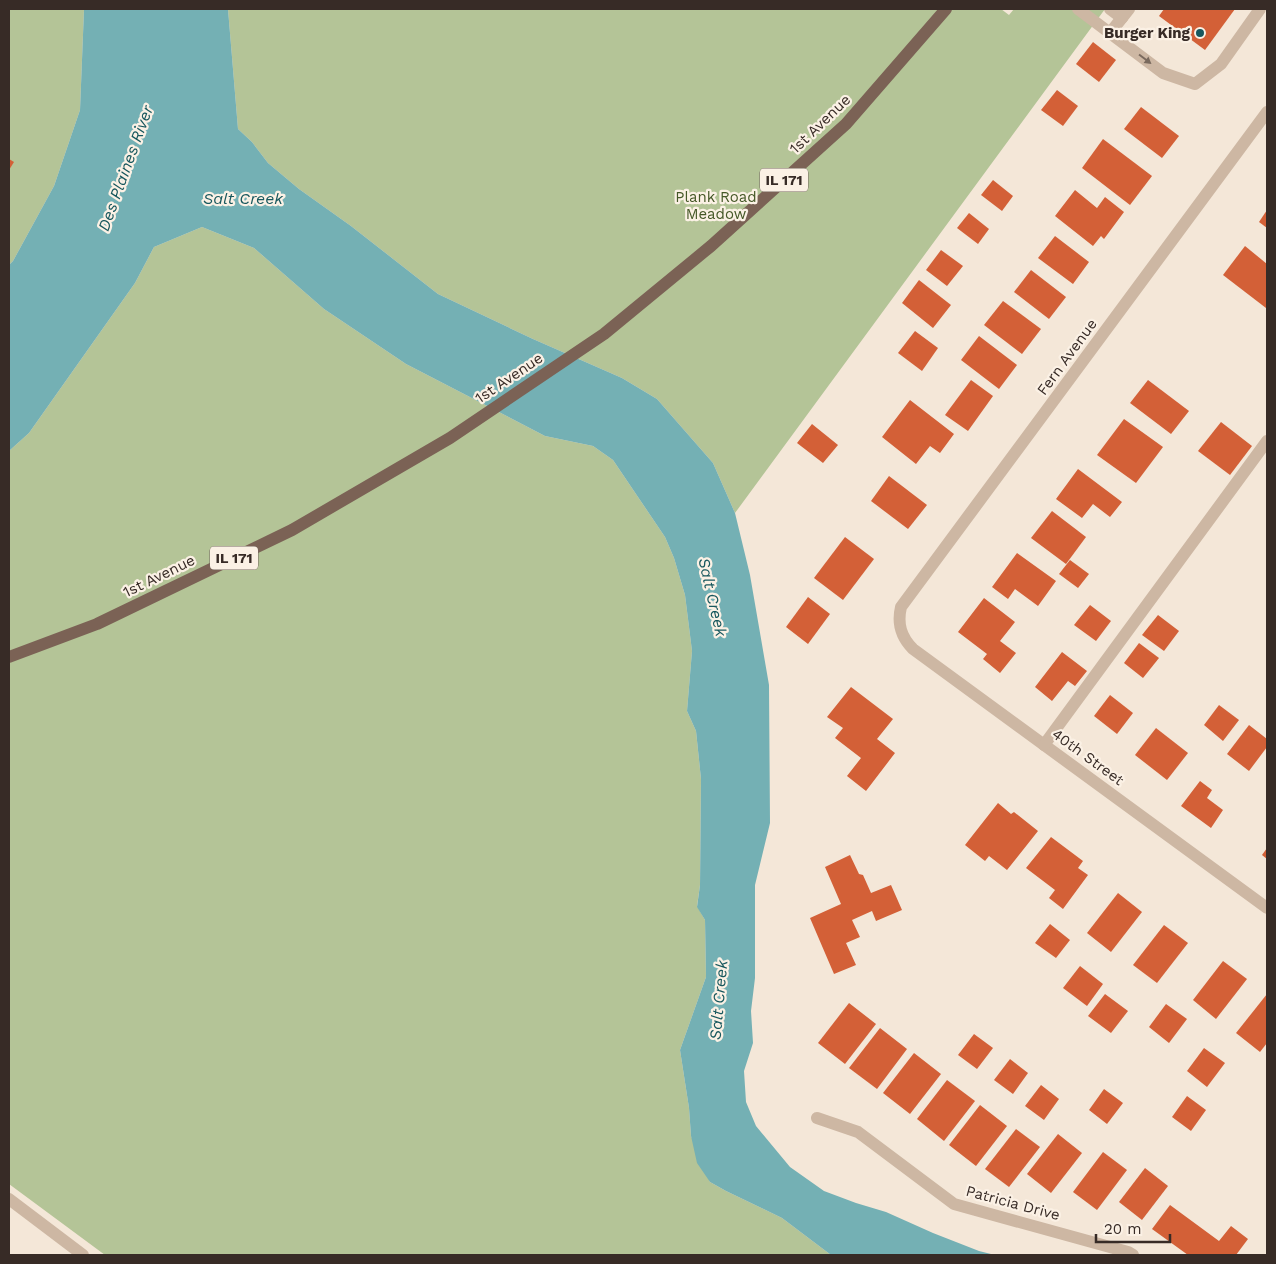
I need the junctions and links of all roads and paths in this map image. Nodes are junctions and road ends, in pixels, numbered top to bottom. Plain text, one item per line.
1 (946, 9) edge
2 (1078, 9) edge
3 (1110, 9) edge
4 (1260, 9) edge
5 (1125, 13) edge
6 (1110, 33) junction
7 (1267, 112) edge
8 (1267, 441) edge
9 (899, 623) joint
10 (9, 657) edge
11 (1044, 745) junction
12 (1267, 908) edge
13 (817, 1118) dead end
14 (9, 1199) edge
15 (83, 1255) edge
16 (1133, 1255) edge

1 - 10 main road, 1st Avenue / IL 171
2 - 6 street
3 - 5 street
6 -> 4 street
5 - 6 street
7 - 9 street, Fern Avenue
8 - 11 street
9 - 11 street, 40th Street
11 - 12 street, 40th Street
13 - 16 street, Patricia Drive
14 - 15 street

